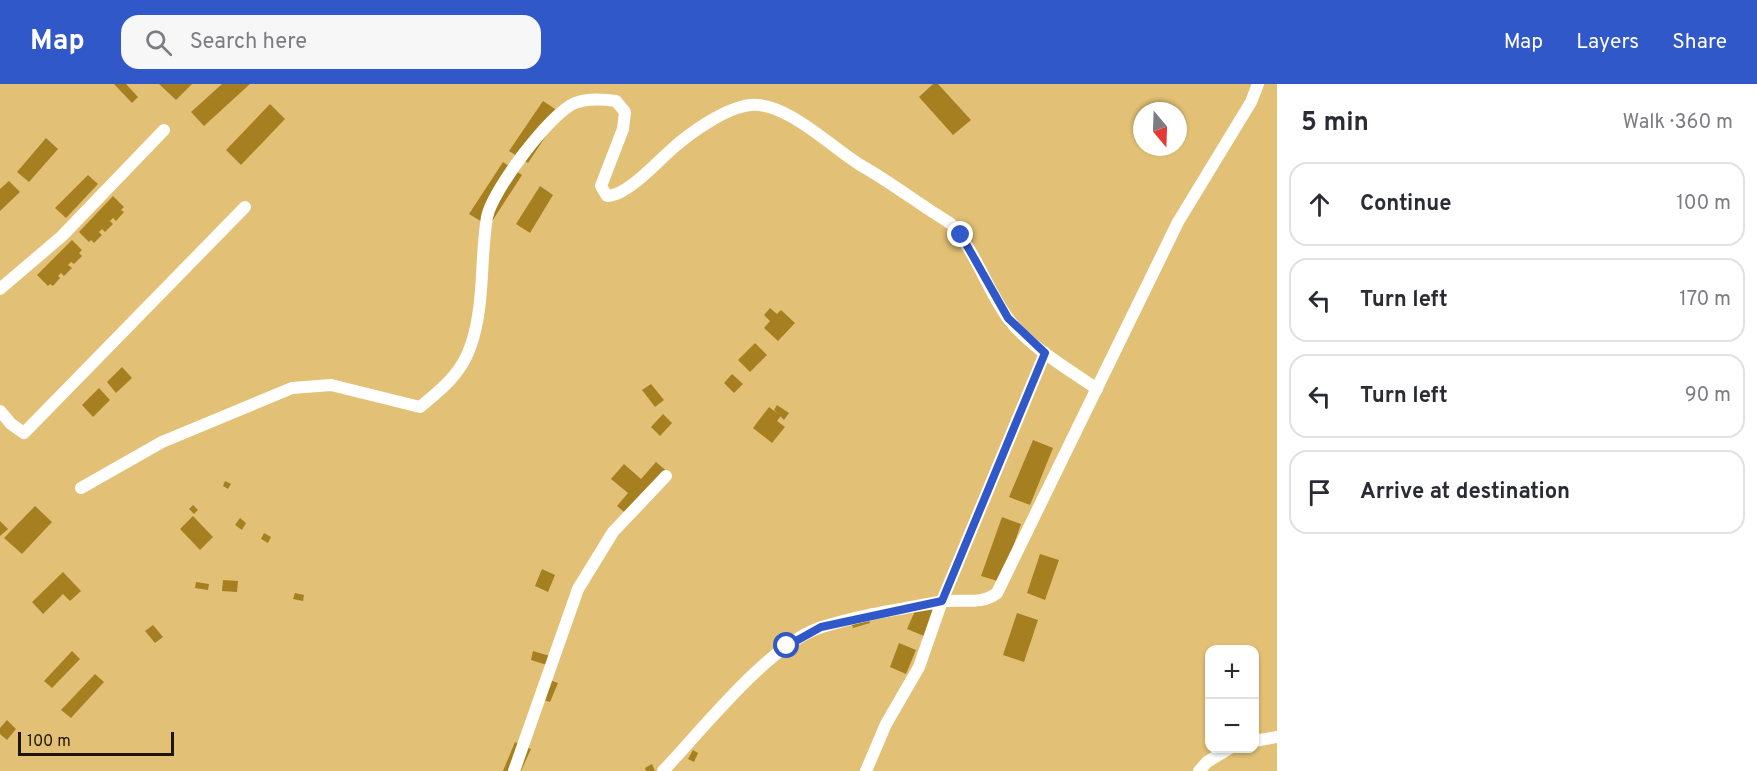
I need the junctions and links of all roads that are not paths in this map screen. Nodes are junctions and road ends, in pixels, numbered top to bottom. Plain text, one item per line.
1 (1258, 84) edge
2 (164, 130) dead end
3 (245, 207) dead end
4 (0, 289) edge
5 (1045, 353) junction
6 (1097, 389) junction
7 (0, 411) edge
8 (666, 476) dead end
9 (81, 488) dead end
10 (942, 601) junction
11 (1277, 737) edge
12 (1259, 740) edge
13 (1222, 753) edge
14 (514, 771) edge
15 (663, 771) edge
16 (866, 771) edge
17 (1199, 771) edge

1 - 6 street
2 - 4 street
3 - 7 street
5 - 6 street
5 - 9 street
5 - 10 street
6 - 10 street
8 - 14 street
10 - 15 street
10 - 16 street
11 - 12 street
13 - 17 street

